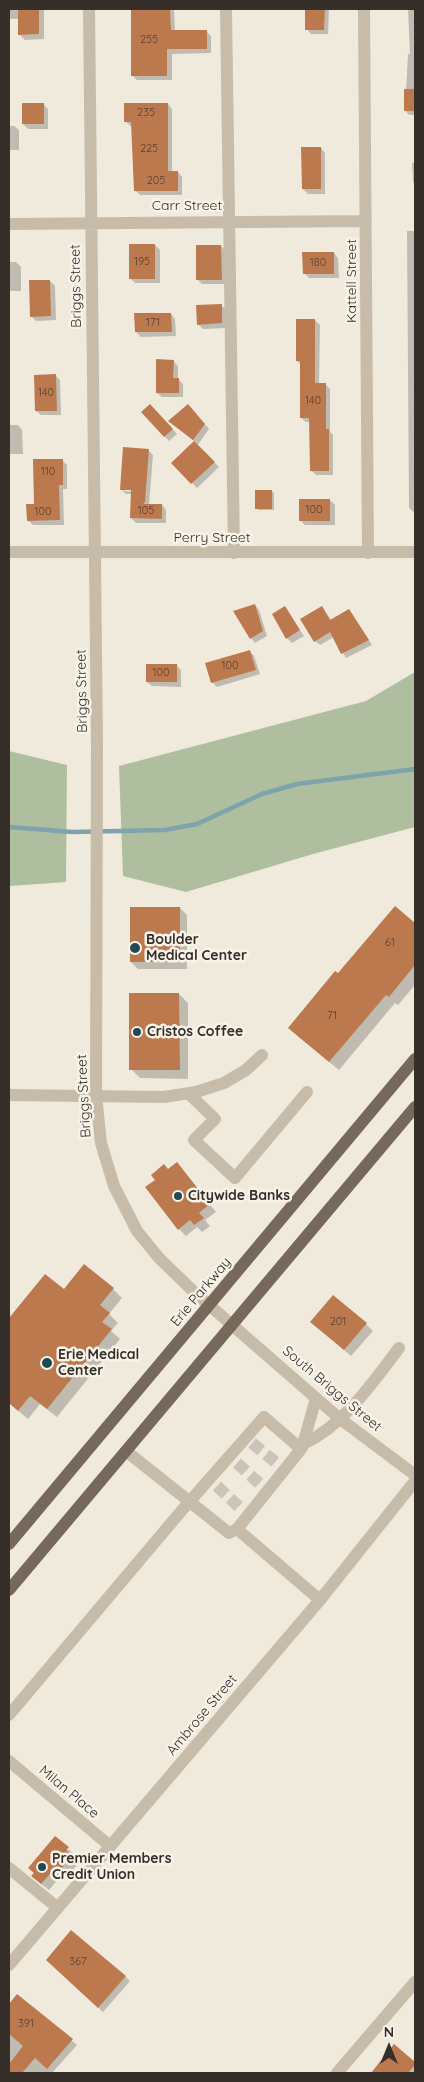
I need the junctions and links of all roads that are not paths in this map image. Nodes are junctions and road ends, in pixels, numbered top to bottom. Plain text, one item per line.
1 (89, 9) edge
2 (226, 9) edge
3 (364, 9) edge
4 (228, 221) junction
5 (366, 221) junction
6 (90, 222) junction
7 (9, 224) edge
8 (9, 552) edge
9 (94, 552) junction
10 (415, 552) edge
11 (234, 553) junction
12 (368, 553) junction
13 (262, 1056) dead end
14 (415, 1059) edge
15 (307, 1092) dead end
16 (188, 1093) junction
17 (9, 1095) edge
18 (96, 1095) junction
19 (415, 1107) edge
20 (209, 1305) junction
21 (232, 1324) junction
22 (399, 1348) dead end
23 (316, 1398) junction
24 (339, 1418) junction
25 (303, 1446) junction
26 (126, 1451) junction
27 (415, 1476) edge
28 (415, 1481) edge
29 (189, 1502) junction
30 (237, 1529) junction
31 (9, 1544) edge
32 (9, 1590) edge
33 (320, 1600) junction
34 (9, 1715) edge
35 (9, 1761) edge
36 (110, 1846) junction
37 (9, 1868) edge
38 (58, 1908) junction
39 (9, 1965) edge
40 (415, 1982) edge
41 (337, 2073) edge

1 - 6 street, Briggs Street
2 - 4 street
3 - 5 street, Kattell Street
4 - 5 street, Carr Street
4 - 6 street, Carr Street
4 - 11 street
5 - 12 street, Kattell Street
6 - 7 street, Carr Street
6 - 9 street, Briggs Street
8 - 9 street, Perry Street
9 - 11 street, Perry Street
9 - 18 street, Briggs Street
10 - 12 street, Perry Street
11 - 12 street, Perry Street
13 - 16 street
14 - 20 main road, Erie Parkway
15 - 16 street
16 - 18 street
17 - 18 street
18 - 20 street, Briggs Street
19 - 21 main road
20 - 21 street, Briggs Street
20 - 31 main road, Erie Parkway
21 - 23 street, South Briggs Street
21 - 26 main road
22 - 24 street
23 - 24 street, South Briggs Street
23 - 25 street
24 - 25 street
24 - 27 street, South Briggs Street
25 - 29 street
25 - 30 street
26 - 29 street
26 - 32 main road
28 - 33 street, Ambrose Street
29 - 30 street
29 - 34 street
30 - 33 street
33 - 36 street, Ambrose Street
35 - 36 street, Milan Place
36 - 38 street, Ambrose Street
37 - 38 street
38 - 39 street, Ambrose Street
40 - 41 street

